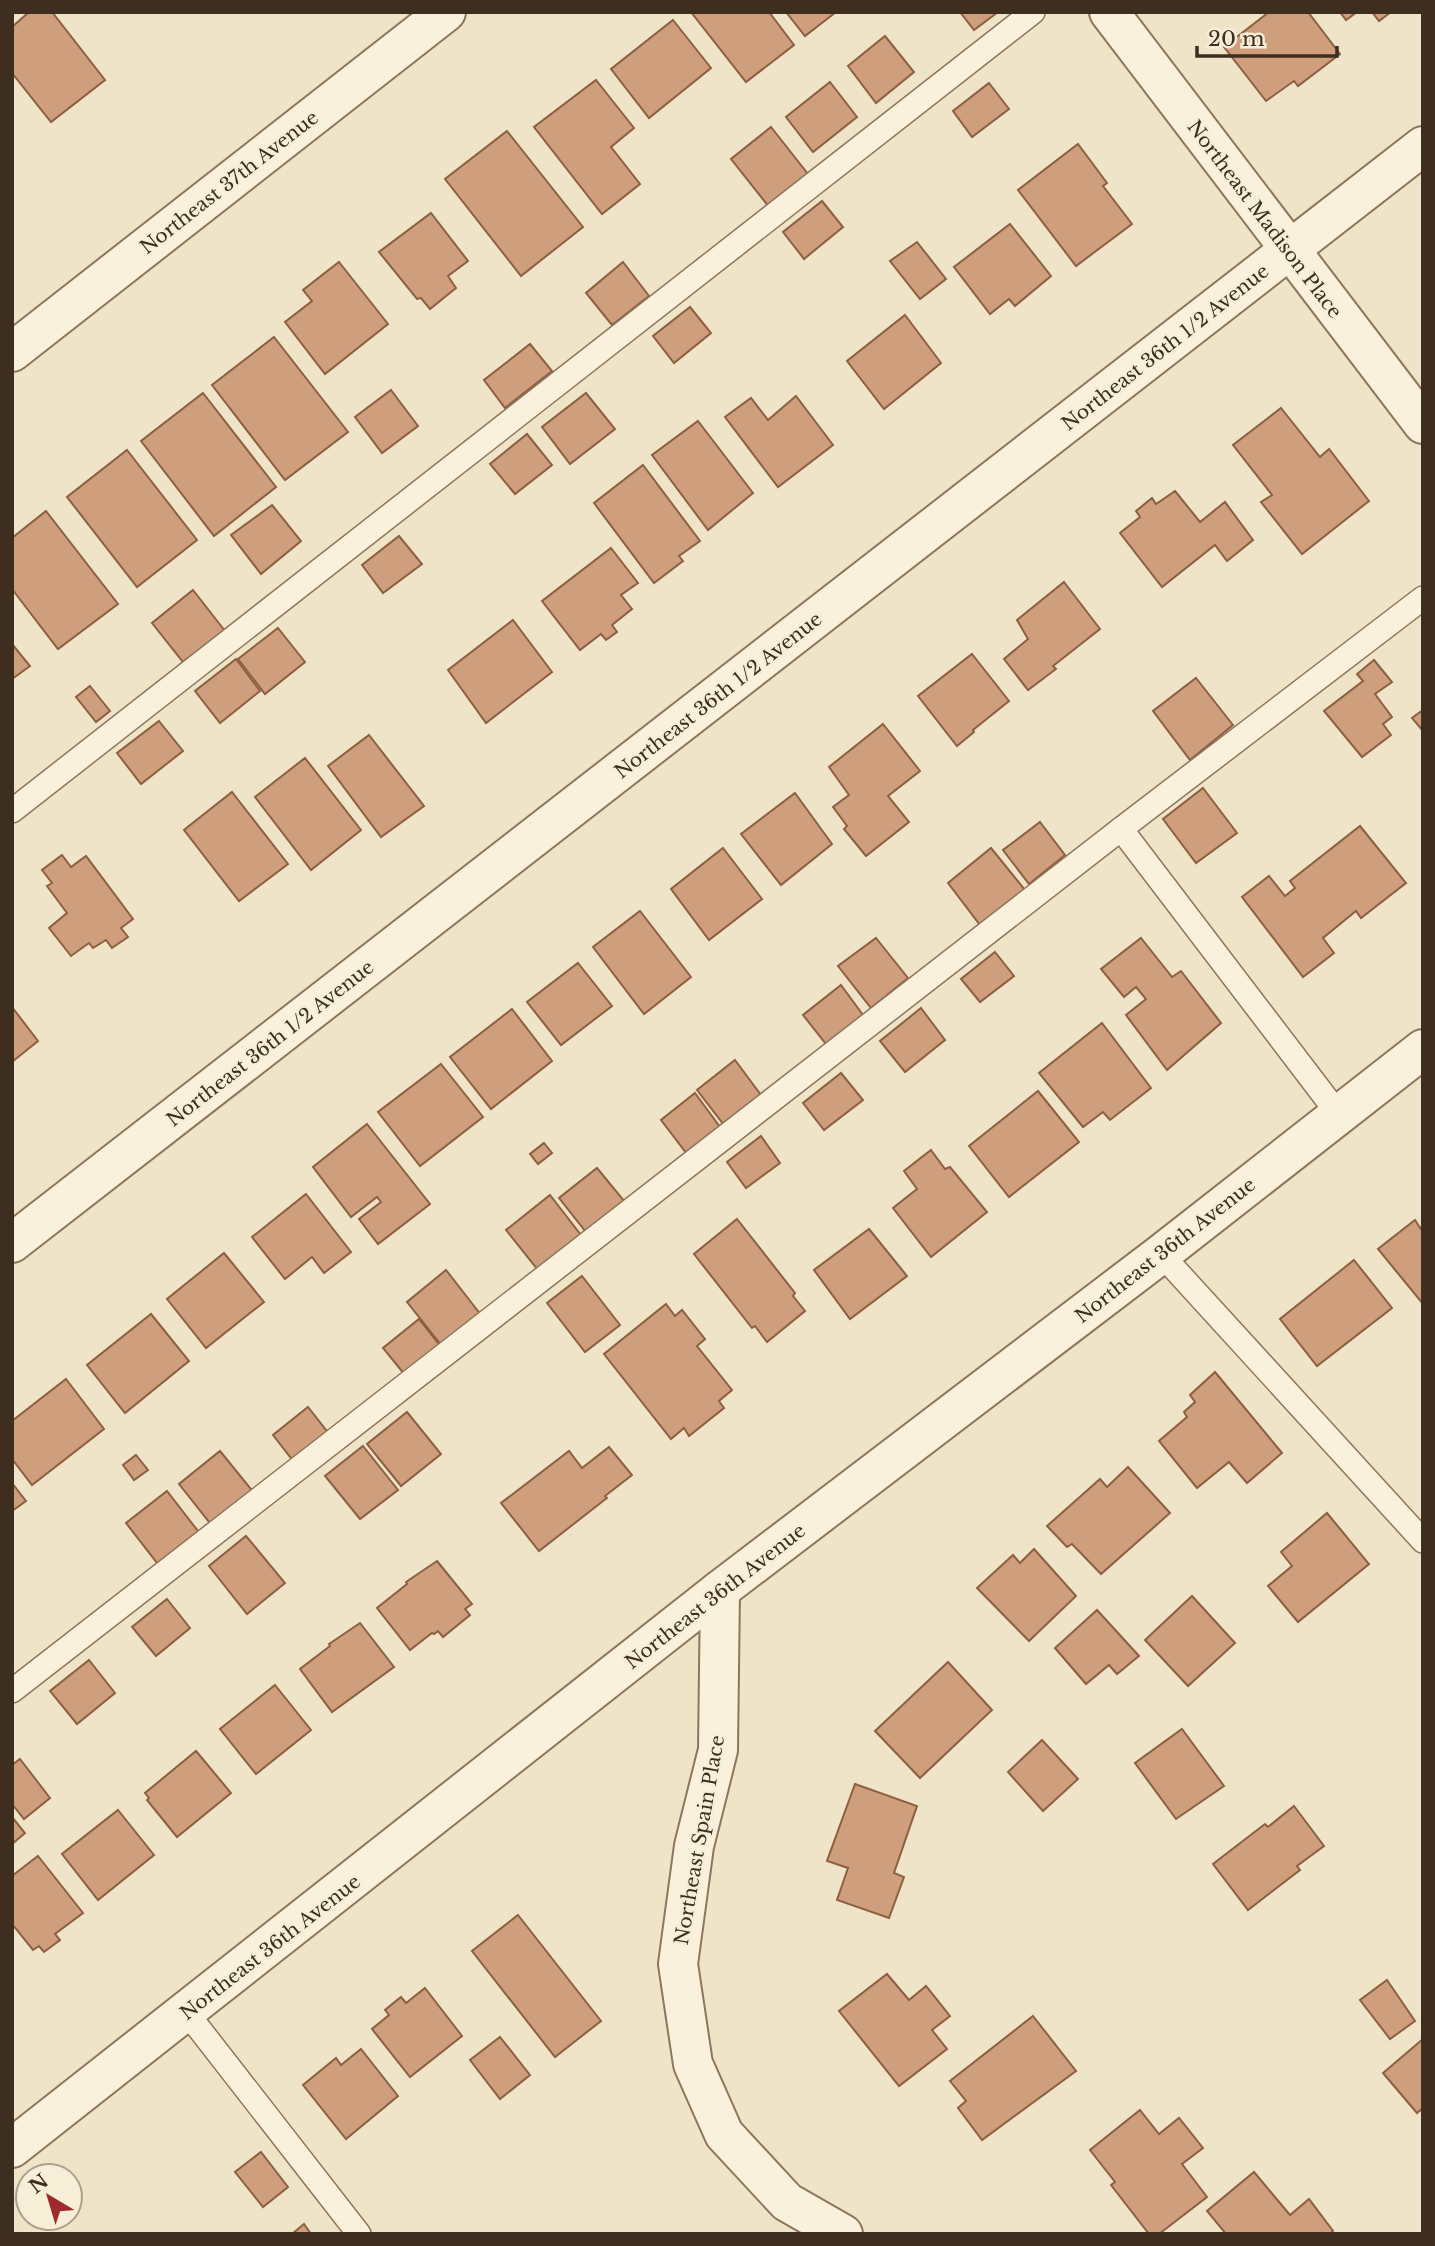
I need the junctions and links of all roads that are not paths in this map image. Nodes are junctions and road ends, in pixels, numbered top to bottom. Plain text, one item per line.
1 (446, 12) edge
2 (1032, 12) edge
3 (1109, 12) edge
4 (1423, 146) edge
5 (1289, 250) junction
6 (12, 352) edge
7 (1423, 424) edge
8 (1423, 598) edge
9 (12, 811) edge
10 (1121, 829) junction
11 (1423, 1049) edge
12 (1339, 1115) junction
13 (12, 1244) edge
14 (1161, 1254) junction
15 (1423, 1541) edge
16 (720, 1590) junction
17 (12, 1691) edge
18 (187, 2013) junction
19 (12, 2148) edge
20 (359, 2234) edge
21 (843, 2234) edge

1 - 6 street, Northeast 37th Avenue
2 - 9 lane
3 - 5 street, Northeast Madison Place
4 - 5 street, Northeast 36th 1/2 Avenue
5 - 7 street, Northeast Madison Place
5 - 13 street, Northeast 36th 1/2 Avenue
8 - 10 lane
10 - 12 lane
10 - 17 lane
11 - 12 street, Northeast 36th Avenue
12 - 14 street, Northeast 36th Avenue
14 - 15 lane
14 - 16 street, Northeast 36th Avenue
16 - 18 street, Northeast 36th Avenue
16 - 21 street, Northeast Spain Place
18 - 19 street, Northeast 36th Avenue
18 - 20 lane

